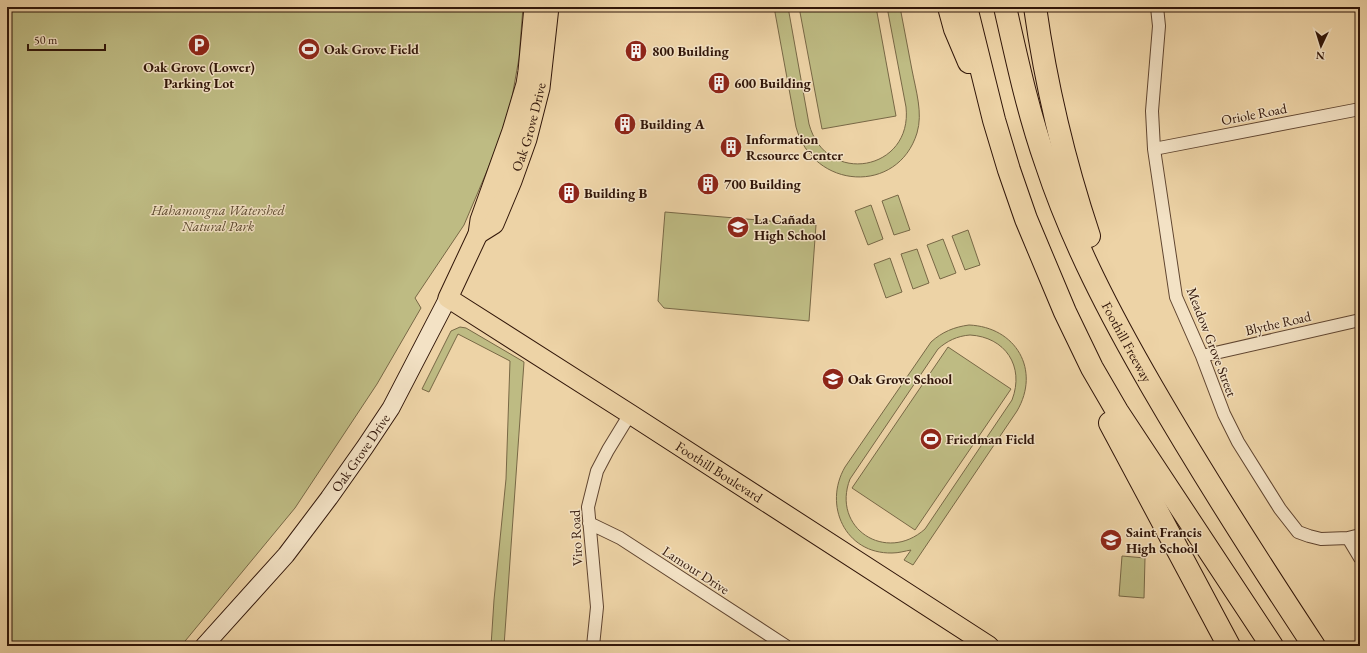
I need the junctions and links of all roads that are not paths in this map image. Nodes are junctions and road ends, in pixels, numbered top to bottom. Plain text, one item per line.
1 (534, 7) edge
2 (549, 7) edge
3 (949, 7) edge
4 (966, 7) edge
5 (1005, 7) edge
6 (1035, 7) edge
7 (1158, 7) edge
8 (1360, 109) edge
9 (994, 120) junction
10 (1154, 149) junction
11 (478, 234) junction
12 (448, 298) junction
13 (1065, 312) junction
14 (1360, 320) edge
15 (1124, 337) junction
16 (1202, 356) junction
17 (630, 414) junction
18 (588, 523) junction
19 (1242, 536) junction
20 (1354, 537) edge
21 (1360, 558) edge
22 (783, 645) edge
23 (204, 646) edge
24 (593, 646) edge
25 (989, 646) edge
26 (1229, 646) edge
27 (1272, 646) edge
28 (1314, 646) edge
29 (1330, 646) edge

1 - 11 main road, Oak Grove Drive
2 - 11 main road, Oak Grove Drive
3 - 9 highway
4 - 9 highway
5 - 15 highway, Foothill Freeway
6 - 15 highway
7 - 10 street, Meadow Grove Street
8 - 10 street, Oriole Road
9 - 13 highway
10 - 16 street, Meadow Grove Street
11 - 12 main road, Oak Grove Drive
12 - 17 main road, Foothill Boulevard
12 - 23 street, Oak Grove Drive
13 - 26 highway
13 - 27 highway
14 - 16 street, Blythe Road
15 - 19 highway, Foothill Freeway
16 - 20 street, Meadow Grove Street
17 - 18 street, Viro Road
17 - 25 main road, Foothill Boulevard
18 - 22 street, Lamour Drive
18 - 24 street, Viro Road
19 - 28 highway, Foothill Freeway
19 - 29 highway
20 - 21 street

